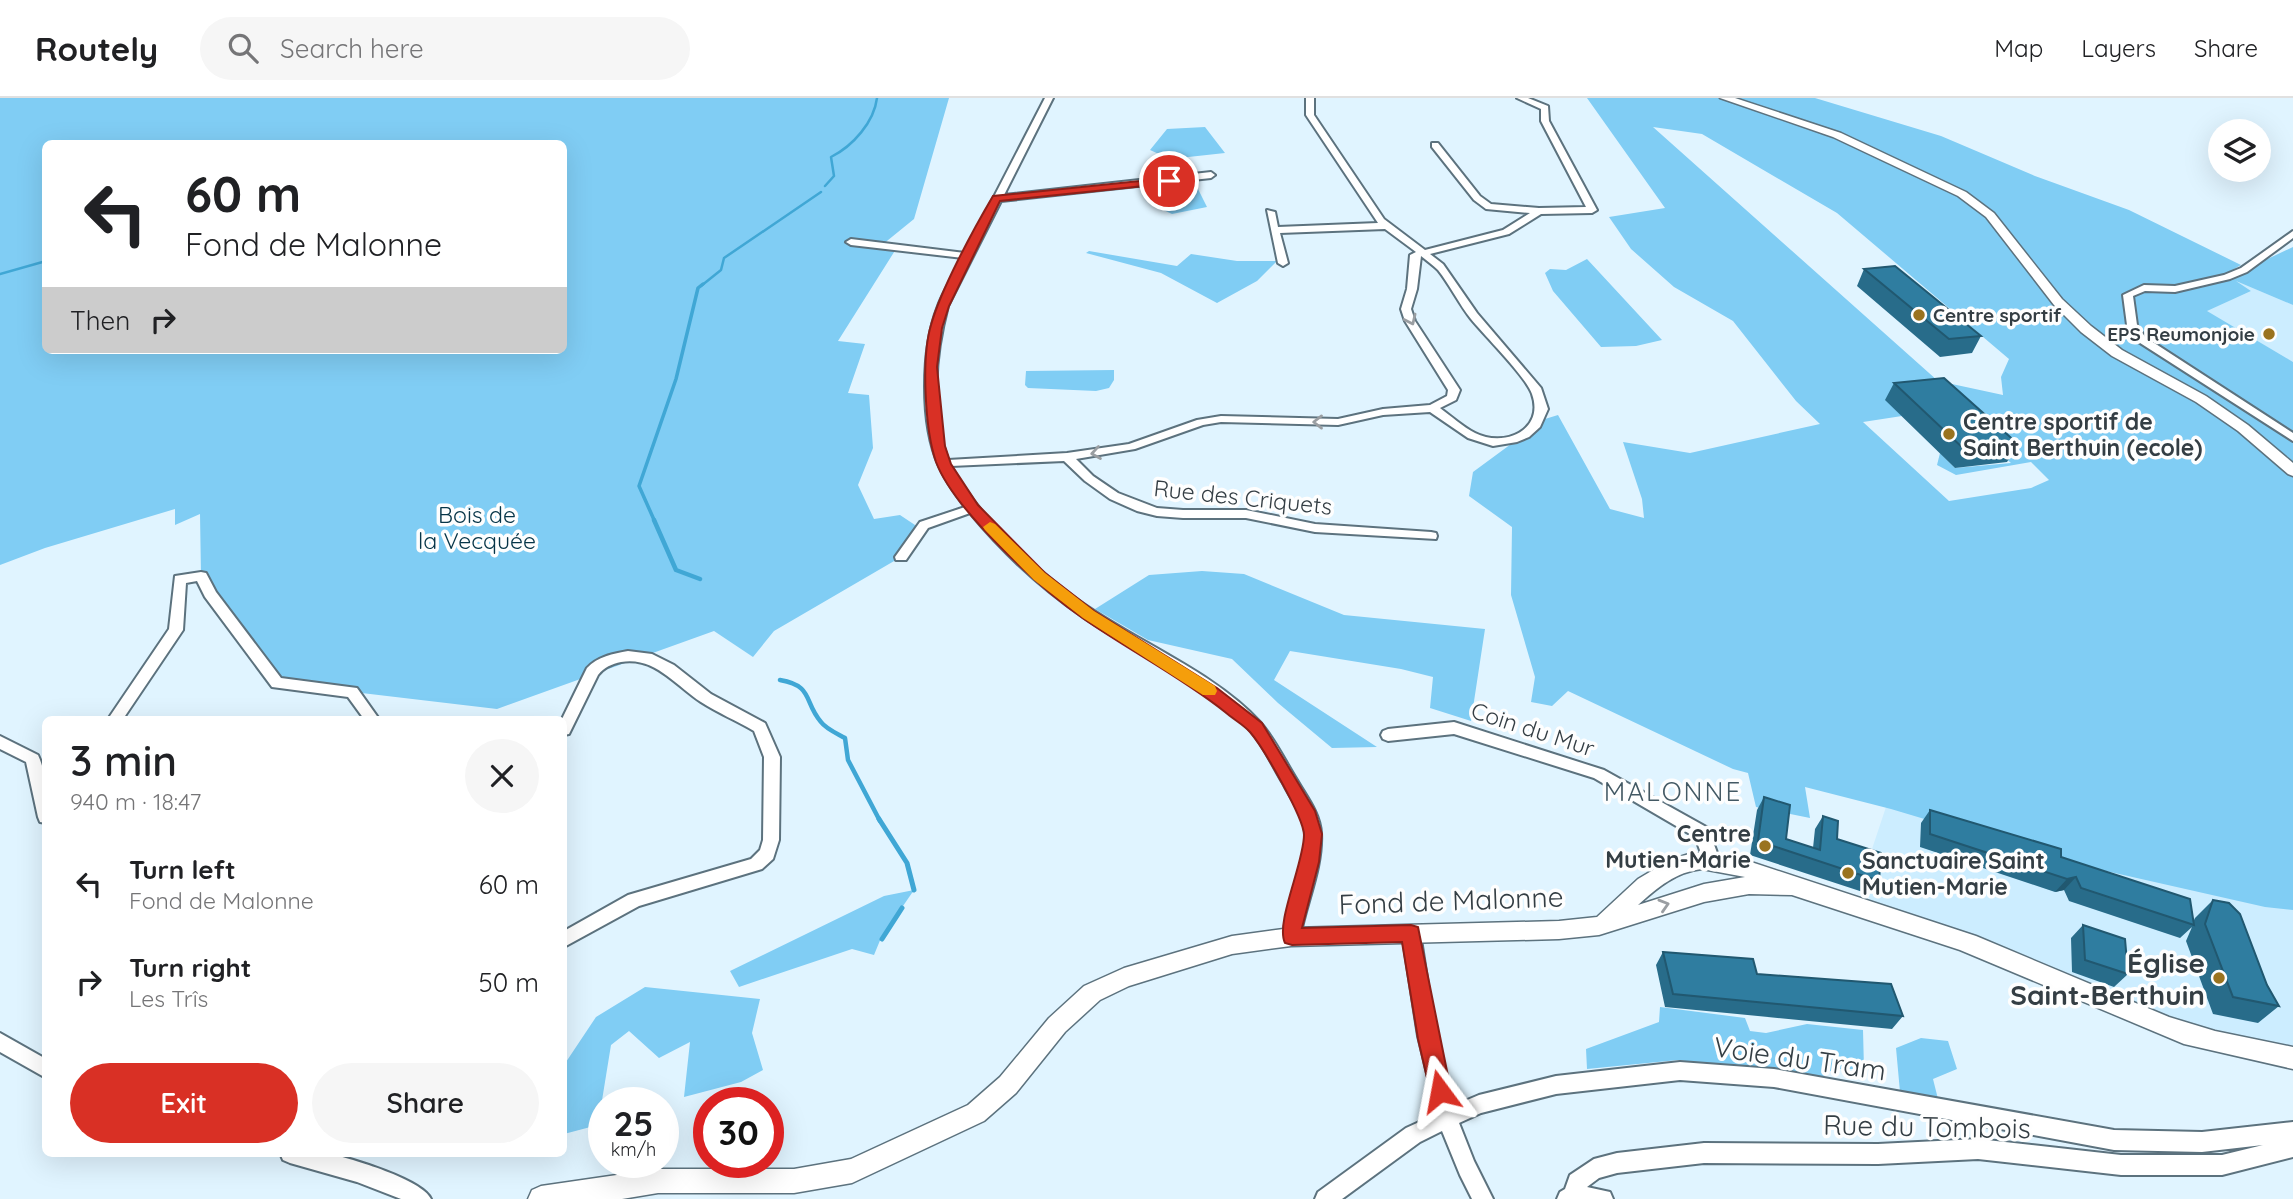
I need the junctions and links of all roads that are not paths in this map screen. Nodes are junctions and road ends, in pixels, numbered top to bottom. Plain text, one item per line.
1 (1049, 98) edge
2 (1310, 98) edge
3 (1521, 98) edge
4 (1725, 98) edge
5 (1435, 145) dead end
6 (1210, 175) dead end
7 (996, 199) junction
8 (1539, 211) junction
9 (1270, 212) dead end
10 (1386, 226) junction
11 (1276, 230) junction
12 (2293, 234) edge
13 (851, 242) dead end
14 (1422, 253) junction
15 (969, 256) junction
16 (1283, 264) dead end
17 (1432, 408) junction
18 (2293, 438) edge
19 (1068, 457) junction
20 (944, 464) junction
21 (2293, 471) edge
22 (973, 508) junction
23 (1431, 536) dead end
24 (901, 556) dead end
25 (117, 716) edge
26 (370, 716) edge
27 (567, 724) edge
28 (1388, 735) dead end
29 (0, 742) edge
30 (42, 799) edge
31 (1712, 861) junction
32 (1791, 886) junction
33 (1599, 926) junction
34 (1411, 933) junction
35 (567, 937) edge
36 (1292, 937) junction
37 (0, 1042) edge
38 (2293, 1058) edge
39 (42, 1067) edge
40 (1447, 1118) junction
41 (2293, 1132) edge
42 (2293, 1147) edge
43 (303, 1157) edge
44 (768, 1190) edge
45 (1570, 1197) edge
46 (421, 1199) edge
47 (541, 1199) edge
48 (1325, 1199) edge
49 (1483, 1199) edge
50 (1603, 1199) edge

1 - 7 street
2 - 10 street
3 - 8 street
4 - 21 street
5 - 8 street
6 - 7 street
7 - 15 street
8 - 14 street
9 - 11 street
10 - 11 street
10 - 14 street
11 - 16 street
12 - 18 street
13 - 15 street
14 -> 17 street
14 - 17 street
15 - 20 street
17 -> 19 street
19 - 20 street
19 - 23 street, Rue des Criquets
20 - 22 street
22 - 24 street
22 - 36 street
25 - 26 street
27 - 35 street
28 - 31 street, Coin du Mur
29 - 30 street
31 - 32 street, Fond de Malonne
31 - 33 street, Fond de Malonne
33 -> 32 street, Fond de Malonne
32 - 38 street, Fond de Malonne
33 - 34 street, Fond de Malonne
34 - 36 street, Fond de Malonne
34 - 40 street
36 - 44 street, Fond de Malonne
37 - 39 street
40 - 41 street, Voie du Tram
40 - 48 street, Voie du Tram
40 - 49 street
42 - 45 street, Rue du Tombois
43 - 46 street
44 - 47 street, Fond de Malonne
45 - 50 street

